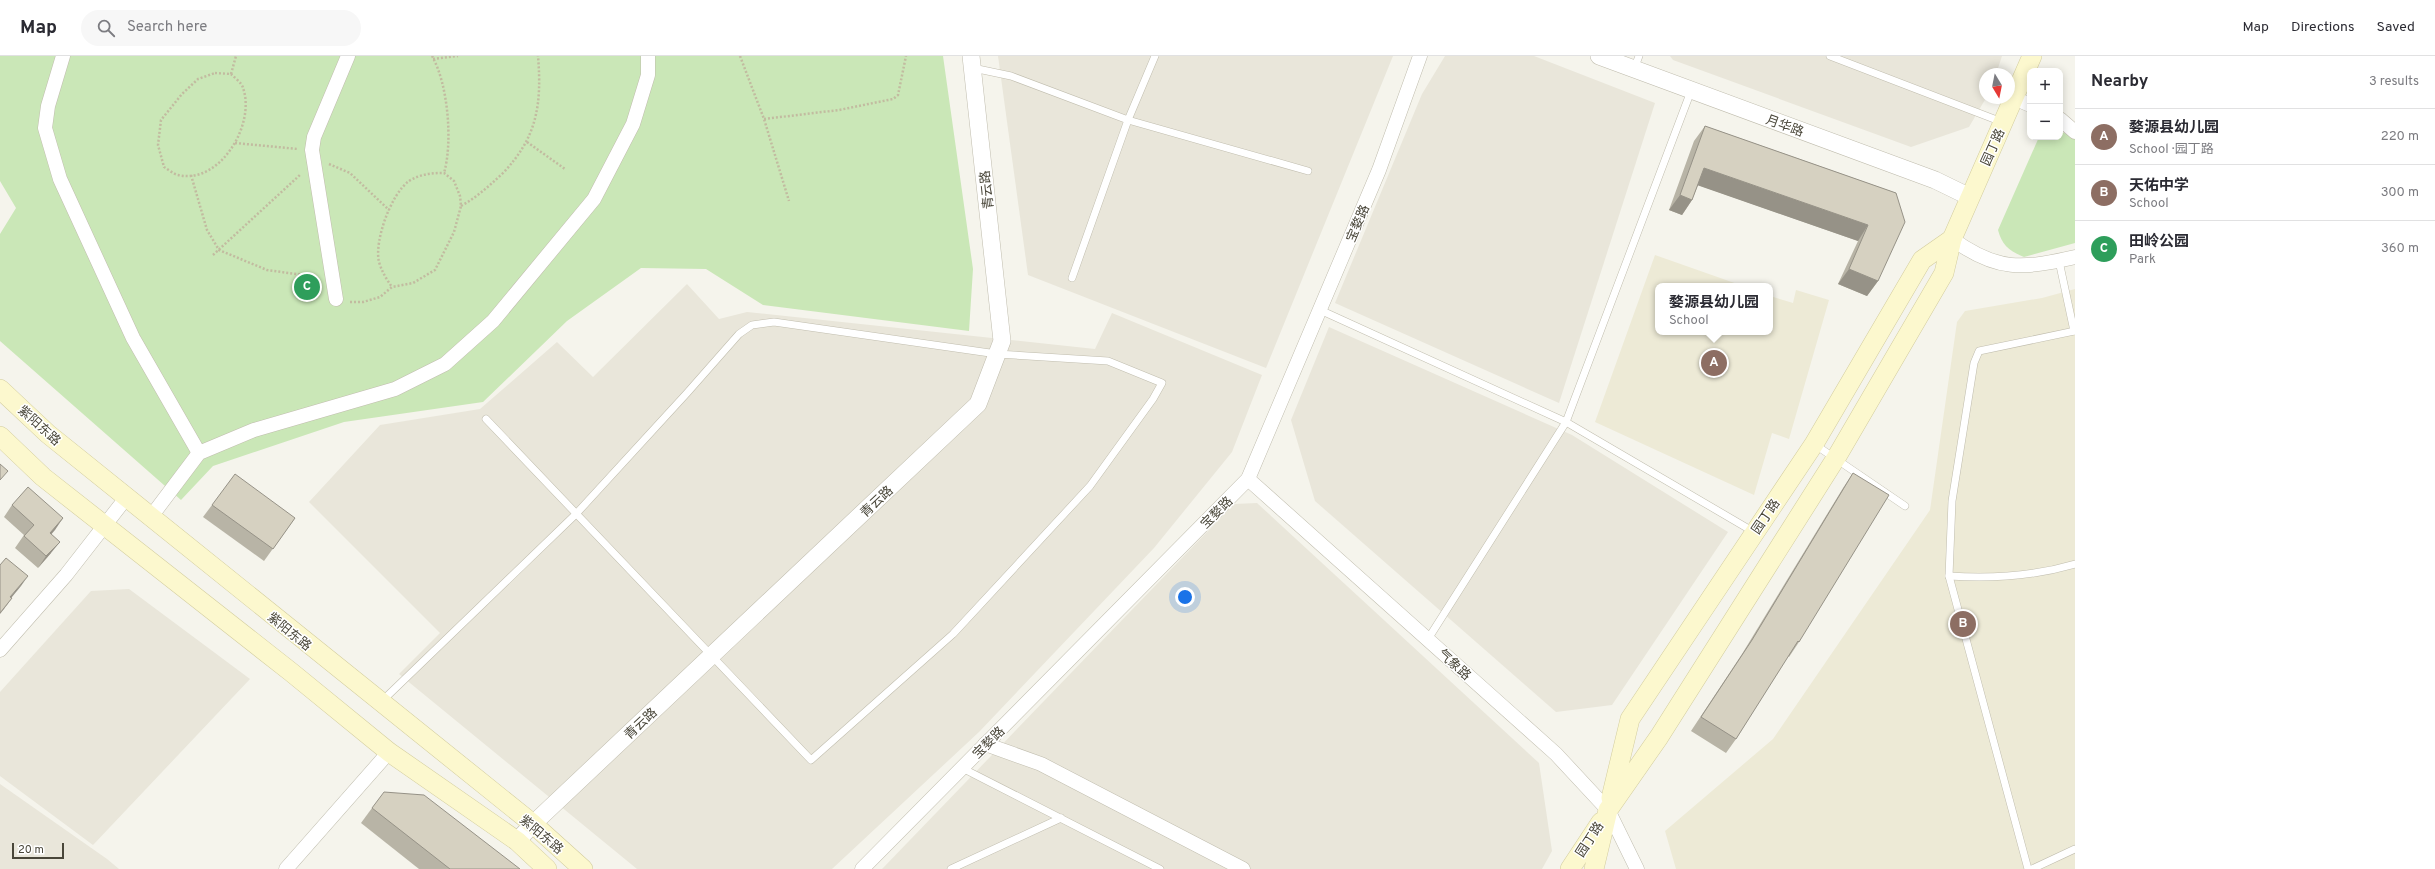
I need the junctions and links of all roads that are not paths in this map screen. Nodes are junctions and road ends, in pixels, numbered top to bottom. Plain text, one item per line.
1 (63, 56) edge
2 (348, 56) edge
3 (648, 56) edge
4 (1154, 56) edge
5 (1420, 56) edge
6 (1599, 56) edge
7 (1830, 56) edge
8 (2032, 56) edge
9 (972, 62) edge
10 (1636, 63) edge
11 (1691, 90) junction
12 (2022, 101) edge
13 (1128, 120) junction
14 (2003, 122) junction
15 (2063, 122) edge
16 (2075, 132) edge
17 (1308, 171) dead end
18 (1970, 197) junction
19 (1952, 239) junction
20 (2075, 257) edge
21 (2059, 261) junction
22 (1072, 278) dead end
23 (336, 299) road end
24 (1320, 310) junction
25 (2075, 331) edge
26 (997, 354) junction
27 (0, 389) edge
28 (486, 419) dead end
29 (1566, 422) junction
30 (0, 436) edge
31 (1814, 444) junction
32 (199, 454) junction
33 (1836, 458) junction
34 (1248, 479) junction
35 (126, 498) junction
36 (1905, 506) dead end
37 (576, 514) junction
38 (150, 518) junction
39 (106, 526) junction
40 (1754, 532) junction
41 (2075, 564) edge
42 (1949, 576) junction
43 (1428, 639) junction
44 (0, 650) edge
45 (711, 656) junction
46 (380, 703) junction
47 (985, 744) junction
48 (390, 752) junction
49 (962, 768) junction
50 (1608, 810) junction
51 (1061, 818) junction
52 (532, 824) junction
53 (517, 841) junction
54 (2075, 849) edge
55 (286, 869) edge
56 (547, 869) edge
57 (583, 869) edge
58 (862, 869) edge
59 (951, 869) edge
60 (1160, 869) edge
61 (1243, 869) edge
62 (1570, 869) edge
63 (1594, 869) edge
64 (1637, 869) edge
65 (2028, 869) edge
66 (2032, 869) edge

1 - 32 street
2 - 23 street
3 - 32 street
4 - 13 lane
5 - 24 street, 宝婺路
6 - 10 street, 月华路
7 - 14 lane
8 - 12 main road, 园丁路
9 - 13 lane
9 - 26 street, 青云路
10 - 11 street, 月华路
11 - 18 street, 月华路
11 - 29 lane
12 - 14 main road, 园丁路
13 - 17 lane
13 - 22 lane
14 - 18 main road, 园丁路
15 - 16 street
18 - 19 main road, 园丁路
19 - 21 street
19 - 31 main road, 园丁路
19 - 33 main road, 园丁路
20 - 21 street
21 - 25 lane
24 - 29 lane
24 - 34 street, 宝婺路
25 - 42 lane
26 - 37 lane
26 - 45 street, 青云路
26 - 45 lane
27 - 35 main road, 紫阳东路
28 - 37 lane
29 - 40 lane
29 - 43 lane
30 - 39 main road, 紫阳东路
31 - 33 lane
31 - 40 main road, 园丁路
32 - 38 street
33 - 36 lane
33 - 50 main road, 园丁路
34 - 43 street, 气象路
34 - 47 street, 宝婺路
35 - 38 main road, 紫阳东路
35 - 39 street
37 - 45 lane
37 - 46 lane
38 - 46 main road, 紫阳东路
39 - 44 street
39 - 48 main road, 紫阳东路
40 - 50 main road, 园丁路
41 - 42 lane
42 - 65 lane
43 - 50 street, 气象路
45 - 52 street, 青云路
46 - 52 main road, 紫阳东路
47 - 49 street, 宝婺路
47 - 61 street
48 - 53 main road, 紫阳东路
48 - 55 street
49 - 51 lane
49 - 58 street, 宝婺路
50 - 62 main road, 园丁路
50 - 63 main road, 园丁路
50 - 64 street, 气象路
51 - 59 lane
51 - 60 lane
52 - 53 street, 青云路
52 - 57 main road, 紫阳东路
53 - 56 main road, 紫阳东路
54 - 66 lane

